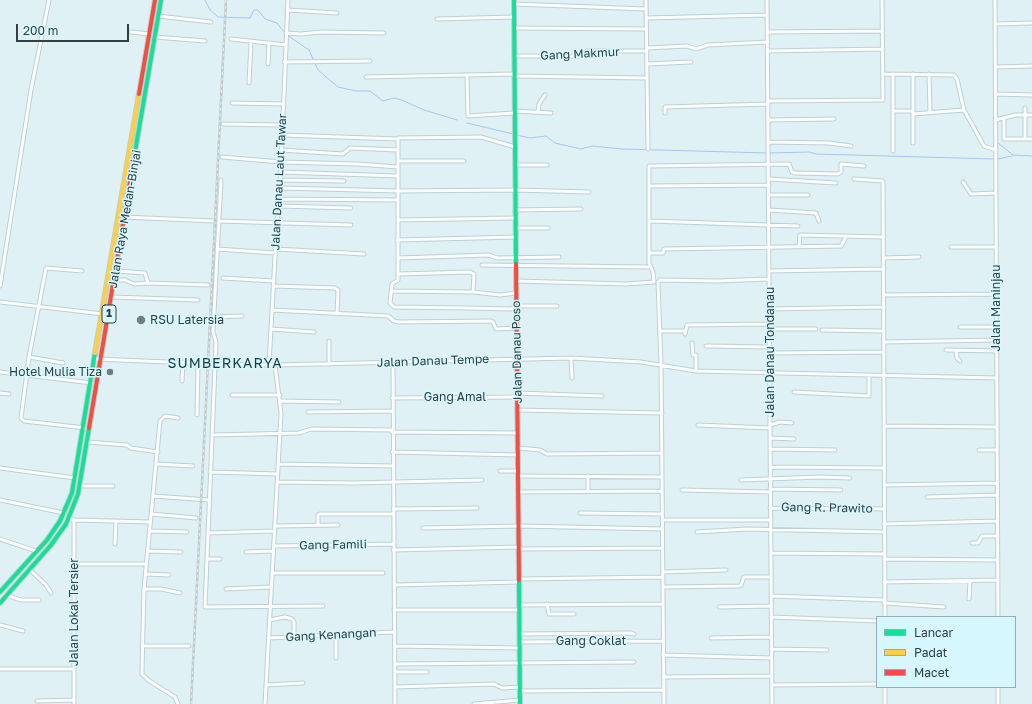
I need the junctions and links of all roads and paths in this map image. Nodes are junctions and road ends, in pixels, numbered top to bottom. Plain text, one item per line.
1 (49, 0) edge
2 (156, 0) edge
3 (161, 0) edge
4 (288, 0) edge
5 (646, 0) edge
6 (767, 0) edge
7 (882, 0) edge
8 (995, 0) edge
9 (514, 2) edge
10 (646, 9) junction
11 (287, 10) junction
12 (337, 13) dead end
13 (767, 15) junction
14 (158, 16) junction
15 (514, 17) junction
16 (646, 18) junction
17 (437, 19) dead end
18 (211, 22) dead end
19 (1032, 23) edge
20 (995, 24) junction
21 (514, 28) junction
22 (646, 29) junction
23 (882, 31) junction
24 (131, 32) dead end
25 (768, 32) junction
26 (286, 33) junction
27 (384, 33) dead end
28 (150, 34) junction
29 (155, 37) junction
30 (231, 39) dead end
31 (205, 41) dead end
32 (251, 42) junction
33 (768, 42) junction
34 (269, 43) junction
35 (286, 45) junction
36 (883, 49) junction
37 (647, 50) junction
38 (768, 51) junction
39 (514, 56) junction
40 (370, 61) dead end
41 (284, 62) junction
42 (691, 62) dead end
43 (268, 64) dead end
44 (647, 64) junction
45 (1032, 66) edge
46 (995, 67) junction
47 (883, 74) junction
48 (893, 74) junction
49 (913, 74) junction
50 (929, 74) junction
51 (467, 75) junction
52 (514, 75) junction
53 (366, 77) dead end
54 (647, 78) junction
55 (249, 83) dead end
56 (995, 94) junction
57 (545, 95) dead end
58 (1032, 95) edge
59 (768, 102) junction
60 (232, 103) dead end
61 (284, 104) junction
62 (1025, 108) dead end
63 (964, 110) junction
64 (894, 111) junction
65 (514, 112) junction
66 (538, 112) junction
67 (930, 112) junction
68 (551, 113) dead end
69 (665, 113) dead end
70 (913, 113) junction
71 (1025, 115) junction
72 (1032, 115) edge
73 (834, 119) dead end
74 (1004, 119) junction
75 (768, 120) junction
76 (996, 120) junction
77 (223, 124) dead end
78 (283, 125) junction
79 (282, 135) junction
80 (996, 138) junction
81 (1004, 138) junction
82 (398, 139) junction
83 (1026, 139) junction
84 (1032, 139) edge
85 (768, 142) junction
86 (913, 143) dead end
87 (851, 146) dead end
88 (515, 147) junction
89 (996, 148) junction
90 (648, 149) dead end
91 (281, 150) junction
92 (398, 150) junction
93 (893, 151) dead end
94 (222, 156) dead end
95 (398, 161) junction
96 (464, 161) dead end
97 (281, 162) junction
98 (768, 164) junction
99 (515, 165) junction
100 (547, 165) dead end
101 (864, 166) dead end
102 (398, 167) junction
103 (280, 172) junction
104 (398, 176) junction
105 (768, 179) junction
106 (854, 179) dead end
107 (221, 180) dead end
108 (280, 180) junction
109 (344, 181) dead end
110 (963, 182) dead end
111 (836, 183) dead end
112 (768, 185) junction
113 (649, 186) junction
114 (280, 188) junction
115 (515, 190) junction
116 (398, 192) junction
117 (589, 192) dead end
118 (996, 194) junction
119 (769, 195) junction
120 (808, 195) dead end
121 (279, 199) junction
122 (398, 200) junction
123 (278, 206) junction
124 (351, 208) dead end
125 (581, 209) dead end
126 (515, 210) junction
127 (769, 210) junction
128 (124, 218) junction
129 (516, 218) junction
130 (214, 220) dead end
131 (398, 220) junction
132 (219, 221) junction
133 (650, 221) junction
134 (819, 221) dead end
135 (276, 222) junction
136 (769, 224) junction
137 (351, 225) dead end
138 (798, 226) dead end
139 (516, 228) junction
140 (548, 228) dead end
141 (516, 237) junction
142 (846, 237) junction
143 (884, 237) junction
144 (397, 240) junction
145 (799, 246) junction
146 (769, 247) junction
147 (951, 247) dead end
148 (996, 247) junction
149 (275, 249) junction
150 (217, 250) junction
151 (650, 253) junction
152 (275, 254) junction
153 (364, 254) dead end
154 (516, 257) junction
155 (560, 257) dead end
156 (919, 257) dead end
157 (398, 258) junction
158 (884, 258) junction
159 (482, 265) dead end
160 (516, 265) junction
161 (650, 267) junction
162 (884, 269) junction
163 (82, 271) dead end
164 (116, 271) junction
165 (769, 271) junction
166 (398, 274) junction
167 (223, 278) dead end
168 (769, 279) junction
169 (114, 280) junction
170 (274, 281) junction
171 (516, 282) junction
172 (656, 282) junction
173 (148, 283) junction
174 (208, 285) dead end
175 (0, 286) edge
176 (273, 286) junction
177 (391, 291) junction
178 (473, 292) junction
179 (516, 293) junction
180 (884, 294) junction
181 (996, 294) junction
182 (112, 297) junction
183 (198, 300) dead end
184 (0, 302) edge
185 (38, 305) junction
186 (516, 306) junction
187 (557, 306) dead end
188 (884, 307) junction
189 (769, 309) junction
190 (272, 310) junction
191 (103, 314) junction
192 (337, 314) junction
193 (242, 316) dead end
194 (214, 317) junction
195 (769, 324) junction
196 (960, 327) dead end
197 (996, 327) junction
198 (517, 328) junction
199 (271, 329) junction
200 (816, 329) dead end
201 (769, 330) junction
202 (822, 330) dead end
203 (660, 331) junction
204 (884, 331) junction
205 (314, 332) dead end
206 (996, 340) junction
207 (329, 341) dead end
208 (884, 342) junction
209 (692, 343) dead end
210 (706, 346) dead end
211 (770, 347) junction
212 (946, 350) dead end
213 (956, 350) junction
214 (996, 351) junction
215 (884, 352) junction
216 (770, 353) junction
217 (29, 357) junction
218 (571, 358) junction
219 (96, 359) junction
220 (517, 359) junction
221 (101, 360) junction
222 (960, 361) dead end
223 (183, 362) junction
224 (393, 362) junction
225 (63, 363) dead end
226 (198, 363) junction
227 (215, 364) junction
228 (269, 364) junction
229 (329, 364) junction
230 (275, 365) junction
231 (661, 365) junction
232 (696, 371) junction
233 (0, 372) edge
234 (770, 373) junction
235 (27, 374) junction
236 (869, 376) junction
237 (884, 377) junction
238 (572, 378) dead end
239 (996, 378) junction
240 (182, 382) dead end
241 (92, 383) junction
242 (794, 392) dead end
243 (0, 393) edge
244 (9, 394) dead end
245 (280, 395) junction
246 (517, 395) junction
247 (232, 396) dead end
248 (602, 396) dead end
249 (392, 398) junction
250 (281, 401) junction
251 (339, 402) dead end
252 (392, 410) junction
253 (518, 410) junction
254 (308, 412) dead end
255 (662, 412) junction
256 (197, 415) dead end
257 (178, 418) dead end
258 (792, 423) dead end
259 (698, 425) dead end
260 (770, 426) junction
261 (884, 426) junction
262 (997, 427) junction
263 (85, 428) junction
264 (392, 431) junction
265 (280, 432) junction
266 (518, 433) junction
267 (212, 435) junction
268 (770, 438) junction
269 (794, 440) dead end
270 (88, 442) junction
271 (518, 448) junction
272 (770, 449) junction
273 (835, 450) dead end
274 (979, 450) dead end
275 (997, 450) junction
276 (158, 452) junction
277 (392, 452) junction
278 (662, 453) junction
279 (518, 455) junction
280 (156, 464) junction
281 (278, 464) junction
282 (193, 466) dead end
283 (392, 466) junction
284 (770, 466) junction
285 (0, 468) edge
286 (884, 468) junction
287 (500, 471) dead end
288 (210, 472) junction
289 (518, 473) junction
290 (278, 474) junction
291 (588, 476) junction
292 (662, 477) junction
293 (75, 478) junction
294 (770, 478) junction
295 (850, 478) dead end
296 (482, 480) dead end
297 (741, 480) dead end
298 (393, 481) junction
299 (277, 482) junction
300 (997, 483) junction
301 (884, 485) junction
302 (79, 486) junction
303 (113, 486) dead end
304 (682, 490) dead end
305 (770, 490) junction
306 (841, 490) dead end
307 (588, 491) junction
308 (662, 491) junction
309 (519, 492) junction
310 (153, 496) junction
311 (997, 496) junction
312 (927, 497) dead end
313 (0, 500) edge
314 (209, 500) junction
315 (477, 508) dead end
316 (770, 508) junction
317 (393, 509) junction
318 (884, 509) junction
319 (64, 513) junction
320 (580, 513) dead end
321 (151, 514) junction
322 (393, 514) junction
323 (662, 514) junction
324 (69, 518) junction
325 (196, 518) dead end
326 (74, 520) junction
327 (116, 520) junction
328 (662, 520) junction
329 (771, 520) junction
330 (151, 522) junction
331 (997, 522) junction
332 (884, 524) junction
333 (318, 525) junction
334 (338, 525) dead end
335 (275, 526) junction
336 (519, 526) junction
337 (423, 528) dead end
338 (662, 529) junction
339 (274, 530) junction
340 (771, 530) junction
341 (150, 531) junction
342 (187, 532) dead end
343 (696, 532) dead end
344 (884, 532) junction
345 (208, 533) junction
346 (997, 536) junction
347 (0, 539) edge
348 (972, 543) dead end
349 (114, 544) dead end
350 (393, 544) junction
351 (274, 546) junction
352 (519, 548) junction
353 (662, 548) junction
354 (394, 550) junction
355 (148, 551) junction
356 (273, 551) junction
357 (36, 552) junction
358 (182, 552) dead end
359 (246, 552) dead end
360 (771, 553) junction
361 (884, 554) junction
362 (220, 558) dead end
363 (207, 559) junction
364 (884, 559) junction
365 (997, 560) junction
366 (73, 564) junction
367 (146, 564) junction
368 (29, 569) junction
369 (726, 570) dead end
370 (662, 572) junction
371 (272, 573) junction
372 (383, 573) dead end
373 (146, 574) junction
374 (169, 575) dead end
375 (662, 577) junction
376 (771, 577) junction
377 (519, 580) junction
378 (970, 580) junction
379 (997, 580) junction
380 (884, 582) junction
381 (394, 585) junction
382 (271, 587) junction
383 (663, 587) junction
384 (144, 589) junction
385 (226, 589) dead end
386 (0, 592) edge
387 (51, 593) dead end
388 (180, 593) dead end
389 (6, 595) junction
390 (771, 596) junction
391 (969, 599) dead end
392 (39, 600) dead end
393 (884, 601) junction
394 (0, 603) edge
395 (547, 604) junction
396 (663, 604) junction
397 (323, 606) dead end
398 (771, 606) junction
399 (270, 607) junction
400 (519, 607) junction
401 (719, 607) dead end
402 (944, 607) dead end
403 (394, 610) junction
404 (574, 614) dead end
405 (884, 616) edge
406 (998, 616) edge
407 (771, 617) junction
408 (270, 620) junction
409 (876, 620) edge
410 (0, 625) edge
411 (23, 631) dead end
412 (394, 632) junction
413 (520, 634) junction
414 (634, 634) dead end
415 (336, 635) junction
416 (294, 637) junction
417 (771, 637) junction
418 (268, 638) junction
419 (711, 638) dead end
420 (663, 641) junction
421 (520, 642) junction
422 (142, 646) junction
423 (189, 646) dead end
424 (394, 646) junction
425 (520, 648) junction
426 (771, 649) junction
427 (827, 650) dead end
428 (663, 655) junction
429 (336, 658) dead end
430 (771, 658) junction
431 (634, 662) dead end
432 (520, 663) junction
433 (395, 664) junction
434 (0, 669) edge
435 (74, 669) junction
436 (395, 672) junction
437 (426, 672) dead end
438 (772, 676) junction
439 (663, 677) junction
440 (303, 683) dead end
441 (876, 684) edge
442 (266, 685) junction
443 (772, 685) junction
444 (396, 687) junction
445 (885, 688) edge
446 (998, 688) edge
447 (520, 689) junction
448 (663, 690) junction
449 (74, 700) junction
450 (37, 701) dead end
451 (520, 702) edge
452 (74, 704) edge
453 (178, 704) edge
454 (265, 704) edge
455 (395, 704) edge
456 (474, 704) edge
457 (664, 704) edge
458 (772, 704) edge
459 (885, 704) edge
460 (998, 704) edge

1 - 175 street
2 - 28 main road, Jalan Raya Medan-Binjai / 1
3 - 14 main road, Jalan Raya Medan-Binjai / 1
4 - 11 street, Jalan Danau Laut Tawar
5 - 10 street
6 - 13 street, Jalan Danau Tondanau
7 - 23 street
8 - 20 street, Jalan Maninjau
9 - 10 street
9 - 15 main road, Jalan Danau Poso
10 - 16 street
11 - 12 street
11 - 26 street, Jalan Danau Laut Tawar
13 - 16 street
13 - 25 street, Jalan Danau Tondanau
14 - 18 street
14 - 29 main road, Jalan Raya Medan-Binjai / 1
15 - 17 street
15 - 21 main road, Jalan Danau Poso
16 - 22 street
19 - 20 street
20 - 46 street, Jalan Maninjau
21 - 22 street
21 - 39 main road, Jalan Danau Poso
22 - 37 street
23 - 25 street
23 - 36 street
24 - 28 street
25 - 33 street, Jalan Danau Tondanau
26 - 27 street
26 - 35 street, Jalan Danau Laut Tawar
28 - 29 street
28 - 191 main road, Jalan Raya Medan-Binjai / 1
29 - 31 street
29 - 128 main road, Jalan Raya Medan-Binjai / 1
30 - 32 street
32 - 34 street
32 - 55 street
33 - 37 street, Gang Makmur
33 - 38 street, Jalan Danau Tondanau
34 - 35 street
34 - 43 street
35 - 41 street, Jalan Danau Laut Tawar
36 - 38 street
36 - 47 street
37 - 39 street, Gang Makmur
37 - 44 street
38 - 59 street, Jalan Danau Tondanau
39 - 52 main road, Jalan Danau Poso
40 - 41 street
41 - 61 street, Jalan Danau Laut Tawar
42 - 44 street
44 - 54 street
45 - 46 street
46 - 56 street, Jalan Maninjau
47 - 48 street
47 - 59 street
48 - 49 street
48 - 64 street
49 - 50 street
49 - 70 street
50 - 63 street
50 - 67 street
51 - 52 street
51 - 53 street
51 - 65 street
52 - 54 street
52 - 65 main road, Jalan Danau Poso
54 - 90 street
56 - 58 street
56 - 76 street, Jalan Maninjau
57 - 66 street
59 - 69 street
59 - 75 street, Jalan Danau Tondanau
60 - 61 street
61 - 78 street, Jalan Danau Laut Tawar
62 - 71 street
63 - 67 street
63 - 89 street
64 - 70 street
64 - 93 street
65 - 66 street
65 - 88 main road, Jalan Danau Poso
66 - 68 street
67 - 70 street
70 - 86 street
71 - 72 street
71 - 74 street
71 - 83 street
73 - 75 street
74 - 76 street
74 - 81 street
75 - 85 street, Jalan Danau Tondanau
76 - 80 street, Jalan Maninjau
77 - 78 street
78 - 79 street, Jalan Danau Laut Tawar
79 - 82 street
79 - 91 street, Jalan Danau Laut Tawar
80 - 81 street
80 - 89 street, Jalan Maninjau
81 - 83 street
82 - 88 street
82 - 92 street
83 - 84 street
85 - 87 street
85 - 98 street, Jalan Danau Tondanau
88 - 99 main road, Jalan Danau Poso
89 - 118 street, Jalan Maninjau
91 - 92 street
91 - 97 street, Jalan Danau Laut Tawar
92 - 95 street
94 - 97 street
95 - 96 street
95 - 102 street
97 - 102 street
97 - 103 street, Jalan Danau Laut Tawar
98 - 101 street
98 - 105 street, Jalan Danau Tondanau
98 - 113 street
99 - 100 street
99 - 115 main road, Jalan Danau Poso
102 - 104 street
103 - 104 street
103 - 108 street, Jalan Danau Laut Tawar
104 - 116 street
105 - 111 street
105 - 112 street, Jalan Danau Tondanau
106 - 143 street
107 - 132 street
108 - 109 street
108 - 114 street, Jalan Danau Laut Tawar
110 - 118 street
112 - 113 street
112 - 119 street, Jalan Danau Tondanau
113 - 133 street
114 - 116 street
114 - 121 street, Jalan Danau Laut Tawar
115 - 116 street
115 - 117 street
115 - 126 main road, Jalan Danau Poso
116 - 122 street
118 - 148 street, Jalan Maninjau
119 - 120 street
119 - 127 street, Jalan Danau Tondanau
121 - 122 street
121 - 123 street, Jalan Danau Laut Tawar
122 - 131 street
123 - 124 street
123 - 135 street, Jalan Danau Laut Tawar
125 - 126 street
126 - 129 main road, Jalan Danau Poso
127 - 134 street
127 - 136 street, Jalan Danau Tondanau
128 - 130 street
128 - 164 main road, Jalan Raya Medan-Binjai / 1
129 - 131 street
129 - 139 main road, Jalan Danau Poso
131 - 144 street
132 - 135 street
132 - 150 street
133 - 136 street
133 - 151 street
135 - 137 street
135 - 149 street, Jalan Danau Laut Tawar
136 - 138 street
136 - 146 street, Jalan Danau Tondanau
139 - 140 street
139 - 141 main road, Jalan Danau Poso
141 - 144 street
141 - 154 main road, Jalan Danau Poso
142 - 143 street
142 - 145 street
142 - 145 street
143 - 158 street
144 - 157 street
145 - 146 street
146 - 151 street
146 - 165 street, Jalan Danau Tondanau
147 - 148 street
148 - 181 street, Jalan Maninjau
149 - 152 street, Jalan Danau Laut Tawar
149 - 153 street
150 - 152 street
150 - 194 street
151 - 161 street
152 - 170 street, Jalan Danau Laut Tawar
154 - 155 street
154 - 157 street
154 - 160 main road, Jalan Danau Poso
156 - 158 street
157 - 166 street
158 - 162 street
159 - 160 street
160 - 161 street
160 - 171 main road, Jalan Danau Poso
161 - 172 street
162 - 165 street
162 - 180 street
163 - 185 street
164 - 169 main road, Jalan Raya Medan-Binjai / 1
164 - 173 street
165 - 168 street, Jalan Danau Tondanau
166 - 177 street
166 - 178 street
167 - 170 street
168 - 172 street
168 - 189 street, Jalan Danau Tondanau
169 - 173 street
169 - 182 main road, Jalan Raya Medan-Binjai / 1
170 - 176 street, Jalan Danau Laut Tawar
171 - 172 street
171 - 179 main road, Jalan Danau Poso
172 - 203 street
173 - 174 street
176 - 190 street, Jalan Danau Laut Tawar
176 - 192 street
177 - 178 street
177 - 186 street
178 - 179 street
179 - 186 main road, Jalan Danau Poso
180 - 181 street
180 - 188 street
181 - 197 street, Jalan Maninjau
182 - 183 street
182 - 221 main road, Jalan Raya Medan-Binjai / 1
184 - 185 street
185 - 191 street
185 - 217 street
186 - 187 street
186 - 198 main road, Jalan Danau Poso
188 - 189 street
188 - 204 street
189 - 195 street, Jalan Danau Tondanau
190 - 192 street
190 - 199 street, Jalan Danau Laut Tawar
191 - 219 main road, Jalan Raya Medan-Binjai / 1
192 - 198 street
193 - 194 street
194 - 227 street
195 - 201 street, Jalan Danau Tondanau
195 - 203 street
196 - 197 street
197 - 206 street, Jalan Maninjau
198 - 220 main road, Jalan Danau Poso
199 - 205 street
199 - 228 street, Jalan Danau Laut Tawar
200 - 201 street
201 - 211 street, Jalan Danau Tondanau
202 - 204 street
203 - 231 street
204 - 208 street
206 - 208 street
206 - 214 street, Jalan Maninjau
207 - 229 street
208 - 215 street
209 - 232 street
210 - 211 street
211 - 216 street, Jalan Danau Tondanau
212 - 213 street
213 - 214 street
213 - 222 street
214 - 239 street, Jalan Maninjau
215 - 216 street
215 - 237 street
216 - 234 street, Jalan Danau Tondanau
217 - 225 street
217 - 235 street
218 - 220 street, Jalan Danau Tempe
218 - 231 street, Jalan Danau Tempe
218 - 238 street
219 - 221 street, Jalan Danau Tempe
219 - 241 main road, Jalan Raya Medan-Binjai / 1
220 - 224 street, Jalan Danau Tempe
220 - 246 main road, Jalan Danau Poso
221 - 223 street, Jalan Danau Tempe
221 - 270 main road, Jalan Raya Medan-Binjai / 1
223 - 226 street, Jalan Danau Tempe
223 - 240 street
224 - 229 street, Jalan Danau Tempe
224 - 249 street
226 - 227 street, Jalan Danau Tempe
226 - 256 street
227 - 228 street, Jalan Danau Tempe
227 - 267 street
228 - 230 street, Jalan Danau Tempe
229 - 230 street, Jalan Danau Tempe
230 - 245 street
231 - 232 street, Jalan Danau Tempe
231 - 255 street
232 - 234 street, Jalan Danau Tempe
233 - 235 street
234 - 236 street, Jalan Danau Tempe
234 - 260 street, Jalan Danau Tondanau
235 - 241 street
235 - 263 street
236 - 237 street, Jalan Danau Tempe
236 - 242 street
237 - 239 street, Jalan Danau Tempe
237 - 261 street
239 - 262 street, Jalan Maninjau
241 - 263 main road, Jalan Raya Medan-Binjai / 1
243 - 244 street
245 - 247 street
245 - 250 street
246 - 248 street, Gang Amal
246 - 249 street, Gang Amal
246 - 253 main road, Jalan Danau Poso
249 - 252 street
250 - 251 street
250 - 265 street
252 - 254 street
252 - 264 street
253 - 255 street
253 - 266 main road, Jalan Danau Poso
255 - 278 street
257 - 276 street
258 - 260 street
259 - 260 street
260 - 268 street, Jalan Danau Tondanau
261 - 262 street
261 - 286 street
262 - 275 street, Jalan Maninjau
263 - 293 main road, Jalan Raya Medan-Binjai / 1
264 - 265 street
264 - 266 street
264 - 277 street
265 - 267 street
265 - 281 street
266 - 271 main road, Jalan Danau Poso
267 - 288 street
268 - 269 street
268 - 272 street, Jalan Danau Tondanau
270 - 276 street
270 - 302 main road, Jalan Raya Medan-Binjai / 1
271 - 278 street
271 - 279 main road, Jalan Danau Poso
272 - 273 street
272 - 284 street, Jalan Danau Tondanau
274 - 275 street
275 - 300 street, Jalan Maninjau
276 - 280 street
277 - 279 street
277 - 283 street
278 - 292 street
279 - 289 main road, Jalan Danau Poso
280 - 282 street
280 - 310 street
281 - 283 street
281 - 290 street
283 - 298 street
284 - 286 street
284 - 294 street, Jalan Danau Tondanau
285 - 293 street
286 - 301 street
287 - 289 street
288 - 290 street
288 - 314 street
289 - 291 street
289 - 309 main road, Jalan Danau Poso
290 - 299 street
291 - 292 street
291 - 307 street
292 - 308 street
293 - 319 main road, Jalan Raya Medan-Binjai / 1
294 - 295 street
294 - 297 street
294 - 305 street, Jalan Danau Tondanau
296 - 298 street
298 - 299 street
298 - 317 street
299 - 335 street
300 - 301 street
300 - 311 street, Jalan Maninjau
301 - 318 street
302 - 303 street
302 - 324 main road, Jalan Raya Medan-Binjai / 1
304 - 305 street
305 - 306 street
305 - 316 street, Jalan Danau Tondanau
307 - 308 street
307 - 309 street
308 - 323 street
309 - 336 main road, Jalan Danau Poso
310 - 314 street
310 - 321 street
311 - 312 street
311 - 331 street, Jalan Maninjau
313 - 319 street
314 - 345 street
315 - 317 street
316 - 318 street, Gang R. Prawito
316 - 329 street, Jalan Danau Tondanau
317 - 322 street
318 - 332 street
319 - 357 main road, Jalan Raya Medan-Binjai / 1
320 - 323 street
321 - 325 street
321 - 330 street
322 - 333 street
322 - 350 street
323 - 328 street
324 - 326 street
324 - 368 main road, Jalan Raya Medan-Binjai / 1
326 - 327 street
326 - 366 street, Jalan Lokal Tersier
327 - 330 street
327 - 349 street
328 - 329 street
328 - 338 street
329 - 340 street, Jalan Danau Tondanau
330 - 341 street
331 - 332 street
331 - 346 street, Jalan Maninjau
332 - 344 street
333 - 334 street
333 - 335 street
335 - 339 street
336 - 337 street
336 - 338 street
336 - 352 main road, Jalan Danau Poso
338 - 353 street
339 - 345 street
339 - 351 street
340 - 343 street
340 - 344 street
340 - 360 street, Jalan Danau Tondanau
341 - 342 street
341 - 355 street
344 - 361 street
345 - 363 street
346 - 348 street
346 - 365 street, Jalan Maninjau
347 - 357 street
350 - 351 street, Gang Famili
350 - 354 street
351 - 356 street
352 - 353 street
352 - 354 street
352 - 377 main road, Jalan Danau Poso
353 - 370 street
354 - 381 street
355 - 358 street
355 - 367 street
356 - 359 street
356 - 371 street
357 - 386 main road, Jalan Raya Medan-Binjai / 1
360 - 361 street
360 - 376 street, Jalan Danau Tondanau
361 - 364 street
362 - 363 street
363 - 399 street
364 - 365 street
364 - 380 street
365 - 379 street, Jalan Maninjau
366 - 367 street
366 - 435 street, Jalan Lokal Tersier
367 - 373 street
368 - 387 street
368 - 389 main road, Jalan Raya Medan-Binjai / 1
369 - 370 street
370 - 375 street
371 - 372 street
371 - 382 street
373 - 374 street
373 - 384 street
375 - 377 street
375 - 383 street
376 - 383 street
376 - 390 street, Jalan Danau Tondanau
377 - 381 street
377 - 400 main road, Jalan Danau Poso
378 - 379 street
378 - 380 street
378 - 391 street
379 - 406 street, Jalan Maninjau
380 - 393 street
381 - 403 street
382 - 385 street
382 - 399 street
383 - 396 street
384 - 388 street
384 - 422 street
389 - 392 street
389 - 394 main road, Jalan Raya Medan-Binjai / 1
390 - 393 street
390 - 398 street, Jalan Danau Tondanau
393 - 402 street
393 - 405 street
395 - 396 street
395 - 400 street
395 - 404 street
396 - 420 street
397 - 399 street
398 - 401 street
398 - 407 street, Jalan Danau Tondanau
399 - 408 street
400 - 403 street
400 - 413 main road, Jalan Danau Poso
403 - 412 street
407 - 409 street
407 - 417 street, Jalan Danau Tondanau
408 - 416 street
408 - 418 street
410 - 411 street
412 - 415 street, Gang Kenangan
412 - 424 street
413 - 414 street
413 - 421 main road, Jalan Danau Poso
415 - 416 street, Gang Kenangan
415 - 429 street
416 - 418 street, Gang Kenangan
417 - 419 street
417 - 426 street, Jalan Danau Tondanau
418 - 442 street
420 - 421 street, Gang Coklat
420 - 428 street
421 - 425 main road, Jalan Danau Poso
422 - 423 street
422 - 453 street
424 - 425 street
424 - 433 street
425 - 432 main road, Jalan Danau Poso
426 - 427 street
426 - 430 street, Jalan Danau Tondanau
428 - 430 street
428 - 439 street
430 - 438 street, Jalan Danau Tondanau
431 - 432 street
432 - 433 street
432 - 447 main road, Jalan Danau Poso
433 - 436 street
434 - 435 street
435 - 449 street, Jalan Lokal Tersier
436 - 437 street
436 - 444 street
438 - 439 street
438 - 443 street, Jalan Danau Tondanau
439 - 448 street
440 - 442 street
441 - 443 street
442 - 454 street
443 - 458 street, Jalan Danau Tondanau
444 - 447 street
444 - 455 street
445 - 459 street
446 - 460 street
447 - 448 street
447 - 451 main road, Jalan Danau Poso
448 - 457 street
449 - 450 street
449 - 452 street, Jalan Lokal Tersier
451 - 456 street

